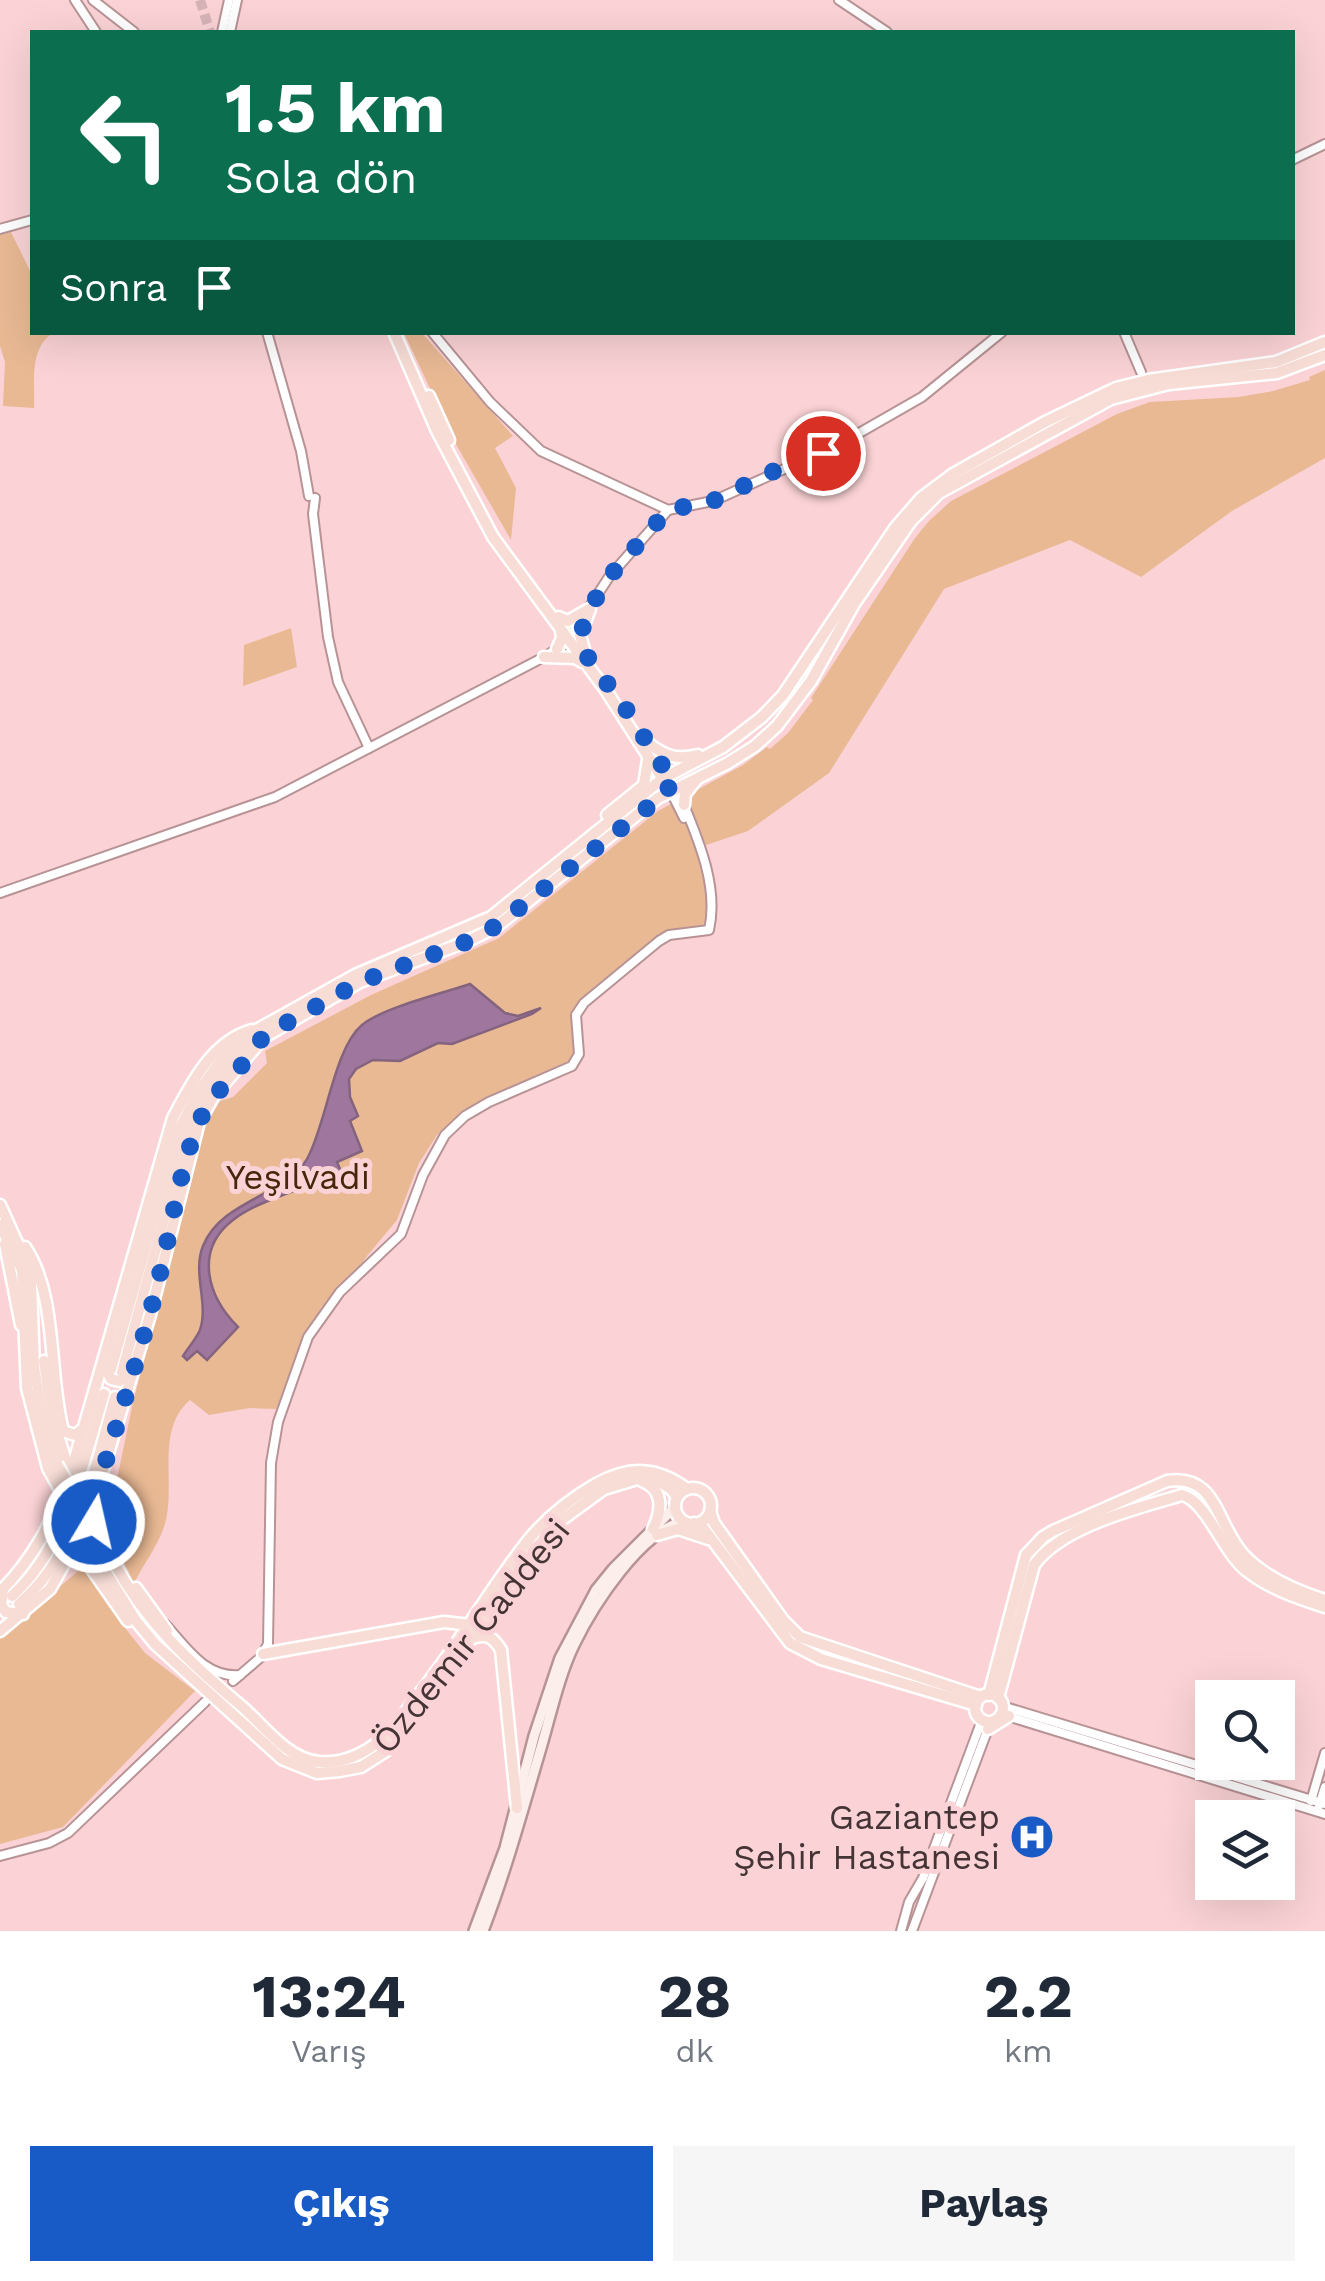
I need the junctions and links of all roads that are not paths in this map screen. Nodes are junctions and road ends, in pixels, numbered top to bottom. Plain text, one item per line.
1 (75, 0) edge
2 (93, 0) edge
3 (229, 0) edge
4 (237, 0) edge
5 (838, 0) edge
6 (95, 30) edge
7 (131, 30) edge
8 (222, 30) edge
9 (230, 30) edge
10 (884, 30) edge
11 (1325, 144) edge
12 (1295, 159) edge
13 (30, 221) edge
14 (0, 229) edge
15 (268, 335) edge
16 (398, 335) edge
17 (398, 335) edge
18 (434, 335) edge
19 (998, 335) edge
20 (1125, 335) edge
21 (1325, 342) edge
22 (1325, 355) edge
23 (1141, 372) dead end
24 (668, 510) junction
25 (590, 608) junction
26 (558, 617) junction
27 (567, 635) junction
28 (557, 649) joint
29 (584, 652) junction
30 (544, 656) junction
31 (587, 666) junction
32 (722, 747) junction
33 (369, 748) junction
34 (648, 749) junction
35 (700, 776) junction
36 (666, 777) junction
37 (673, 789) junction
38 (684, 805) junction
39 (695, 834) junction
40 (590, 838) junction
41 (0, 893) edge
42 (263, 1032) junction
43 (0, 1205) edge
44 (3, 1226) edge
45 (22, 1328) dead end
46 (44, 1361) dead end
47 (117, 1370) junction
48 (110, 1395) junction
49 (84, 1428) junction
50 (636, 1478) junction
51 (69, 1479) junction
52 (688, 1489) junction
53 (676, 1502) junction
54 (92, 1506) junction
55 (710, 1511) junction
56 (689, 1522) junction
57 (655, 1532) junction
58 (713, 1541) junction
59 (67, 1560) junction
60 (12, 1599) edge
61 (1325, 1600) edge
62 (147, 1604) junction
63 (1325, 1608) edge
64 (470, 1625) junction
65 (0, 1627) edge
66 (471, 1639) junction
67 (263, 1654) junction
68 (189, 1670) junction
69 (992, 1701) junction
70 (205, 1702) dead end
71 (985, 1725) junction
72 (1325, 1753) edge
73 (1325, 1787) edge
74 (1318, 1807) edge
75 (517, 1808) junction
76 (0, 1856) edge
77 (474, 1931) edge
78 (483, 1931) edge
79 (901, 1931) edge
80 (912, 1931) edge

1 - 6 street
2 - 7 street
3 - 8 street
4 - 9 street
5 - 10 street
11 - 12 street
13 - 14 street
15 - 33 street
16 - 26 main road
17 - 27 main road
18 - 24 street
19 - 24 street
20 - 23 street
21 - 32 main road
22 - 35 main road
24 - 25 street
25 - 26 main road
25 - 27 street
25 - 29 main road
26 - 27 main road
27 - 28 main road
27 - 29 main road
27 - 31 main road
28 - 30 street
29 - 34 main road
30 - 31 main road
30 - 33 street
31 - 34 main road
32 - 34 main road
32 - 36 main road
33 - 41 street
34 - 36 main road
34 - 40 main road
35 - 37 main road
35 - 38 main road
36 - 37 main road
36 - 40 main road
37 - 38 street
37 - 39 street
37 - 42 main road
38 - 39 street
39 - 67 street
40 - 42 main road
42 - 47 main road
42 - 47 main road
43 - 44 main road, Özdemir Caddesi
44 - 45 main road
44 - 49 main road
44 - 68 main road, Özdemir Caddesi, bridge
46 - 51 main road
47 - 48 main road
47 - 48 main road
48 - 49 main road
48 - 54 main road
48 - 60 main road
49 - 51 main road
50 - 53 main road
50 - 57 main road
50 - 66 main road, Özdemir Caddesi
51 - 60 main road
52 - 53 main road
52 - 55 main road
52 - 64 main road, Özdemir Caddesi
53 - 56 main road
53 - 57 main road, Özdemir Caddesi
54 - 59 main road
54 - 62 main road
55 - 56 main road
55 - 69 main road
56 - 57 main road, Özdemir Caddesi
56 - 58 main road
57 - 58 main road
57 - 75 main road, Özdemir Caddesi
57 - 78 main road, Özdemir Caddesi
58 - 69 main road
59 - 60 main road
59 - 68 main road
60 - 65 main road
61 - 69 main road
62 - 67 street
62 - 68 main road
63 - 69 main road
64 - 67 main road
64 - 68 main road, Özdemir Caddesi
66 - 68 main road, Özdemir Caddesi
66 - 75 main road
69 - 71 main road
69 - 71 main road
69 - 74 street
70 - 76 street
71 - 79 street
71 - 80 street
72 - 74 street
73 - 74 street
75 - 77 main road, Özdemir Caddesi

